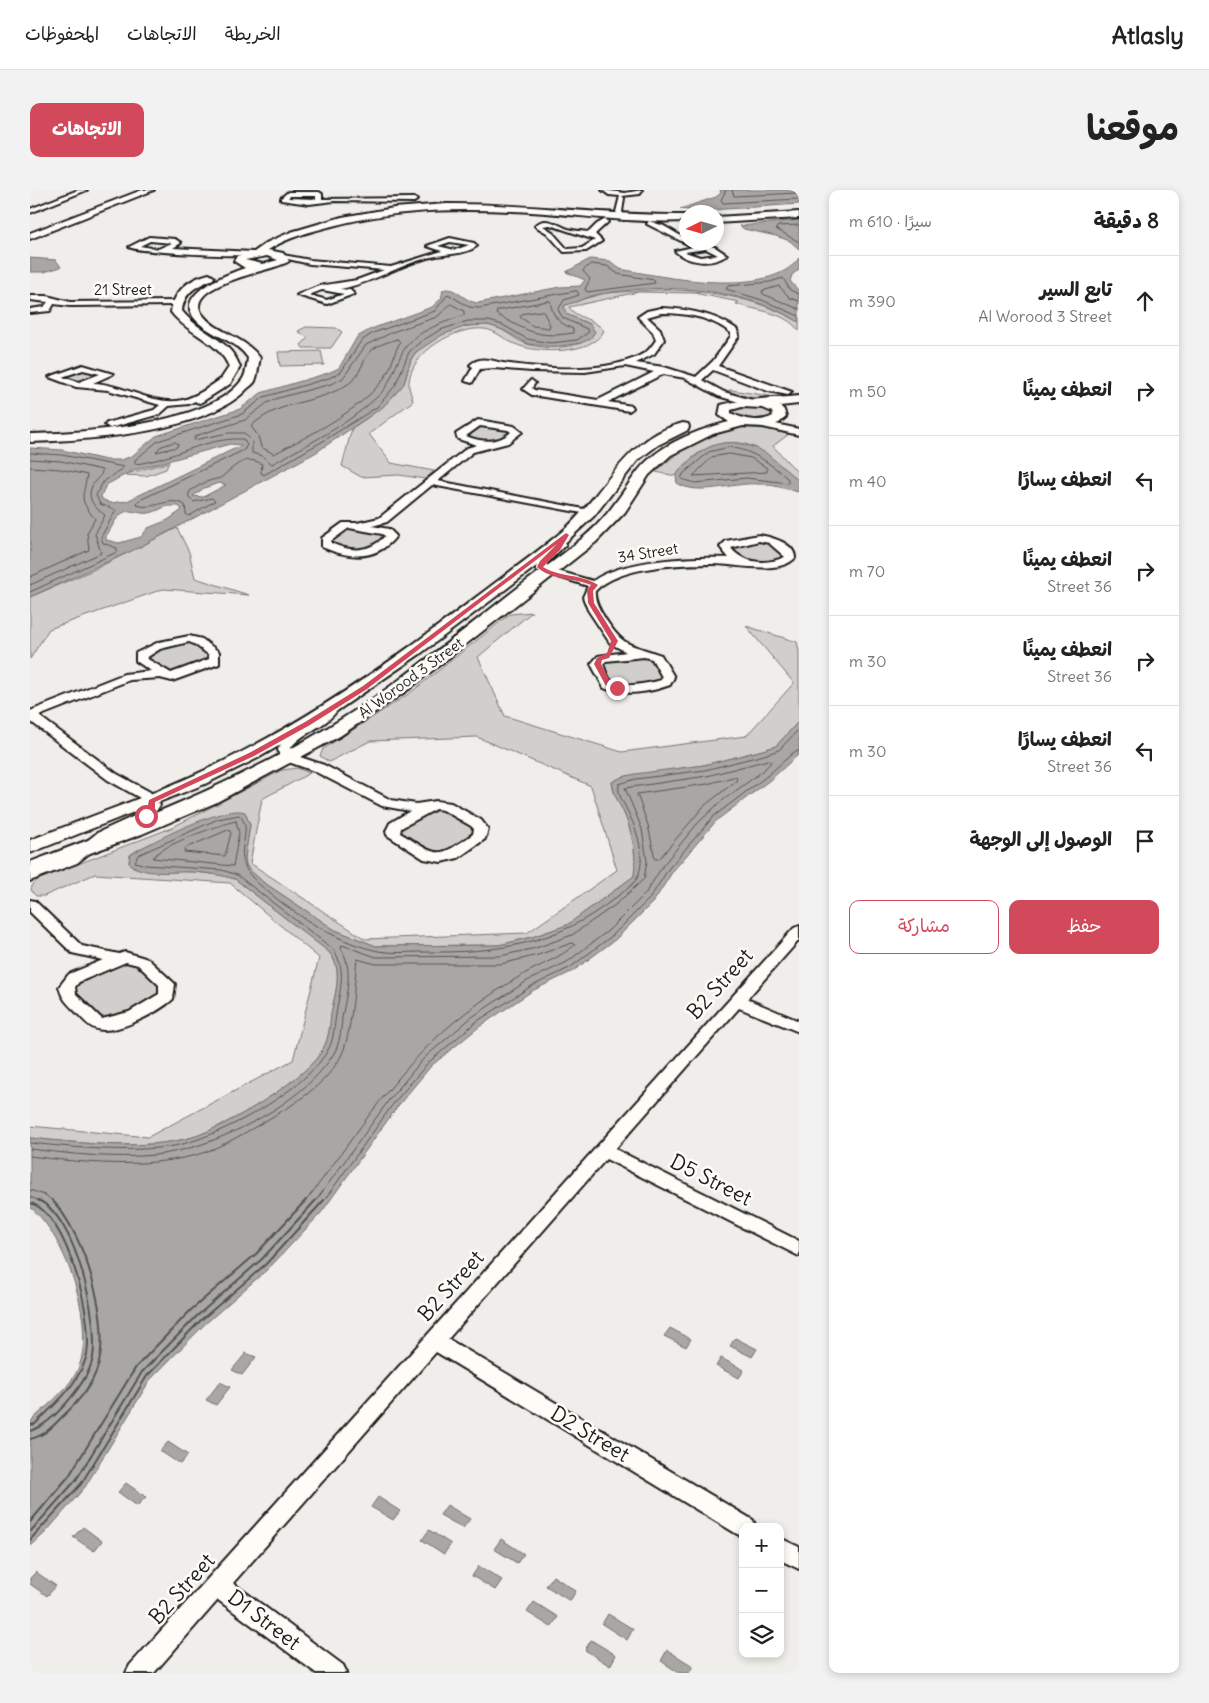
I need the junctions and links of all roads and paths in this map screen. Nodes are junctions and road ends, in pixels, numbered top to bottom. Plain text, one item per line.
1 (84, 190) edge
2 (136, 190) edge
3 (150, 190) edge
4 (605, 190) edge
5 (639, 190) edge
6 (400, 191) dead end
7 (612, 194) junction
8 (630, 194) junction
9 (320, 198) dead end
10 (621, 198) junction
11 (414, 200) junction
12 (30, 202) edge
13 (46, 205) junction
14 (416, 208) junction
15 (799, 210) edge
16 (30, 211) edge
17 (745, 212) junction
18 (724, 215) edge
19 (799, 215) edge
20 (625, 216) junction
21 (679, 218) edge
22 (603, 219) junction
23 (724, 220) edge
24 (590, 222) junction
25 (649, 223) junction
26 (679, 223) edge
27 (679, 223) edge
28 (664, 229) junction
29 (31, 234) edge
30 (580, 234) junction
31 (590, 235) junction
32 (679, 241) edge
33 (177, 244) junction
34 (684, 245) joint
35 (185, 249) junction
36 (164, 250) junction
37 (432, 252) junction
38 (223, 254) junction
39 (256, 254) junction
40 (281, 256) junction
41 (240, 262) junction
42 (312, 262) junction
43 (267, 266) junction
44 (392, 269) junction
45 (348, 289) junction
46 (30, 298) edge
47 (176, 303) junction
48 (50, 304) junction
49 (30, 310) edge
50 (622, 363) junction
51 (234, 366) junction
52 (713, 367) junction
53 (664, 370) junction
54 (698, 380) junction
55 (108, 381) junction
56 (469, 381) dead end
57 (531, 383) dead end
58 (219, 387) junction
59 (238, 391) junction
60 (788, 392) dead end
61 (721, 394) junction
62 (799, 400) edge
63 (598, 403) junction
64 (165, 404) junction
65 (759, 404) junction
66 (629, 408) dead end
67 (725, 409) junction
68 (799, 410) edge
69 (780, 417) junction
70 (751, 423) junction
71 (110, 424) junction
72 (30, 431) edge
73 (796, 431) edge
74 (30, 438) edge
75 (470, 445) junction
76 (429, 482) junction
77 (589, 513) junction
78 (384, 525) junction
79 (566, 535) junction
80 (725, 549) junction
81 (709, 559) junction
82 (564, 561) junction
83 (741, 563) junction
84 (549, 573) junction
85 (577, 578) junction
86 (595, 585) junction
87 (614, 641) junction
88 (640, 654) junction
89 (607, 657) junction
90 (142, 661) junction
91 (162, 674) junction
92 (128, 677) junction
93 (333, 708) junction
94 (30, 715) edge
95 (314, 743) junction
96 (288, 758) junction
97 (319, 768) junction
98 (128, 786) junction
99 (152, 801) junction
100 (387, 803) junction
101 (427, 807) junction
102 (122, 813) junction
103 (395, 826) junction
104 (30, 847) edge
105 (91, 847) junction
106 (30, 868) edge
107 (30, 877) edge
108 (30, 904) edge
109 (799, 931) edge
110 (77, 950) junction
111 (117, 958) junction
112 (74, 978) junction
113 (737, 1001) junction
114 (799, 1027) edge
115 (603, 1150) junction
116 (799, 1249) edge
117 (434, 1341) junction
118 (739, 1523) edge
119 (784, 1550) edge
120 (799, 1559) edge
121 (217, 1585) junction
122 (138, 1673) edge
123 (335, 1673) edge

1 - 13 street
2 - 29 street
3 - 29 street
4 - 7 street
5 - 8 street
6 - 11 street
7 - 8 street
7 - 10 street
8 - 10 street
9 - 11 street
10 - 20 street
11 - 14 street
12 - 13 street
13 - 16 street
14 - 22 street
14 - 39 street
15 - 17 street
15 - 17 street
17 - 18 street
19 - 23 street
20 - 21 street
20 - 22 street
20 - 24 street
22 - 24 street
22 - 25 street
22 - 31 street
24 - 30 street
24 - 40 street
25 - 26 street
25 - 28 street
27 - 28 street
28 - 32 street
30 - 31 street
30 - 31 street
33 - 35 street
33 - 36 street
33 - 36 street
34 - 34 street
35 - 36 street
35 - 38 street
37 - 37 street
37 - 44 street
38 - 39 street
38 - 41 street
39 - 40 street
39 - 41 street
40 - 42 street
40 - 43 street
41 - 43 street
41 - 47 street
42 - 43 street
42 - 44 street
43 - 59 street
44 - 45 street
45 - 45 street
46 - 48 street, 21 Street
47 - 48 street, 21 Street
47 - 51 street
48 - 49 street, 21 Street
50 - 52 street
50 - 53 street
50 - 56 street
51 - 58 street
51 - 59 street
52 - 54 street
52 - 60 street
53 - 54 street
53 - 63 street
54 - 61 street
55 - 55 street
55 - 64 street
57 - 63 street
58 - 64 street
58 - 71 street
59 - 74 street
61 - 65 street
61 - 67 street
62 - 65 street, Al Worood 3 Street
63 - 66 street
64 - 71 street
65 - 67 street, Al Worood 3 Street
65 - 69 street
67 - 70 street
67 - 77 street, Al Worood 3 Street
68 - 69 street, Al Worood 3 Street
69 - 70 street, Al Worood 3 Street
69 - 73 street
70 - 73 street
70 - 82 street, Al Worood 3 Street
71 - 72 street
75 - 75 street
75 - 76 street
76 - 77 street
76 - 78 street
77 - 79 street, Al Worood 3 Street
78 - 78 street
79 - 84 street
79 - 93 street, Al Worood 3 Street
80 - 81 street, 34 Street
80 - 83 street
80 - 83 street, 34 Street
81 - 83 street, 34 Street
81 - 86 street, 34 Street
82 - 84 street, Al Worood 3 Street
82 - 85 street
84 - 85 street
84 - 95 street, Al Worood 3 Street
85 - 86 street
86 - 87 street
87 - 88 street
87 - 89 street
88 - 89 street
88 - 89 street
90 - 91 street
90 - 91 street
90 - 92 street
91 - 92 street
92 - 94 street
93 - 96 street
93 - 99 street, Al Worood 3 Street
94 - 98 street
95 - 96 street, Al Worood 3 Street
95 - 97 street
96 - 97 street
96 - 105 street, Al Worood 3 Street
97 - 100 street
98 - 99 street
98 - 102 street
99 - 102 street, Al Worood 3 Street
99 - 105 street
100 - 101 street
100 - 103 street
101 - 103 street
101 - 103 street
102 - 104 street, Al Worood 3 Street
105 - 106 street, Al Worood 3 Street
105 - 107 street
108 - 110 street
109 - 113 street, B2 Street
110 - 111 street
110 - 112 street
111 - 112 street
111 - 112 street
113 - 114 street
113 - 115 street, B2 Street
115 - 116 street, D5 Street
115 - 117 street, B2 Street
117 - 118 street, D2 Street
117 - 121 street, B2 Street
119 - 120 street
121 - 122 street, B2 Street
121 - 123 street, D1 Street

